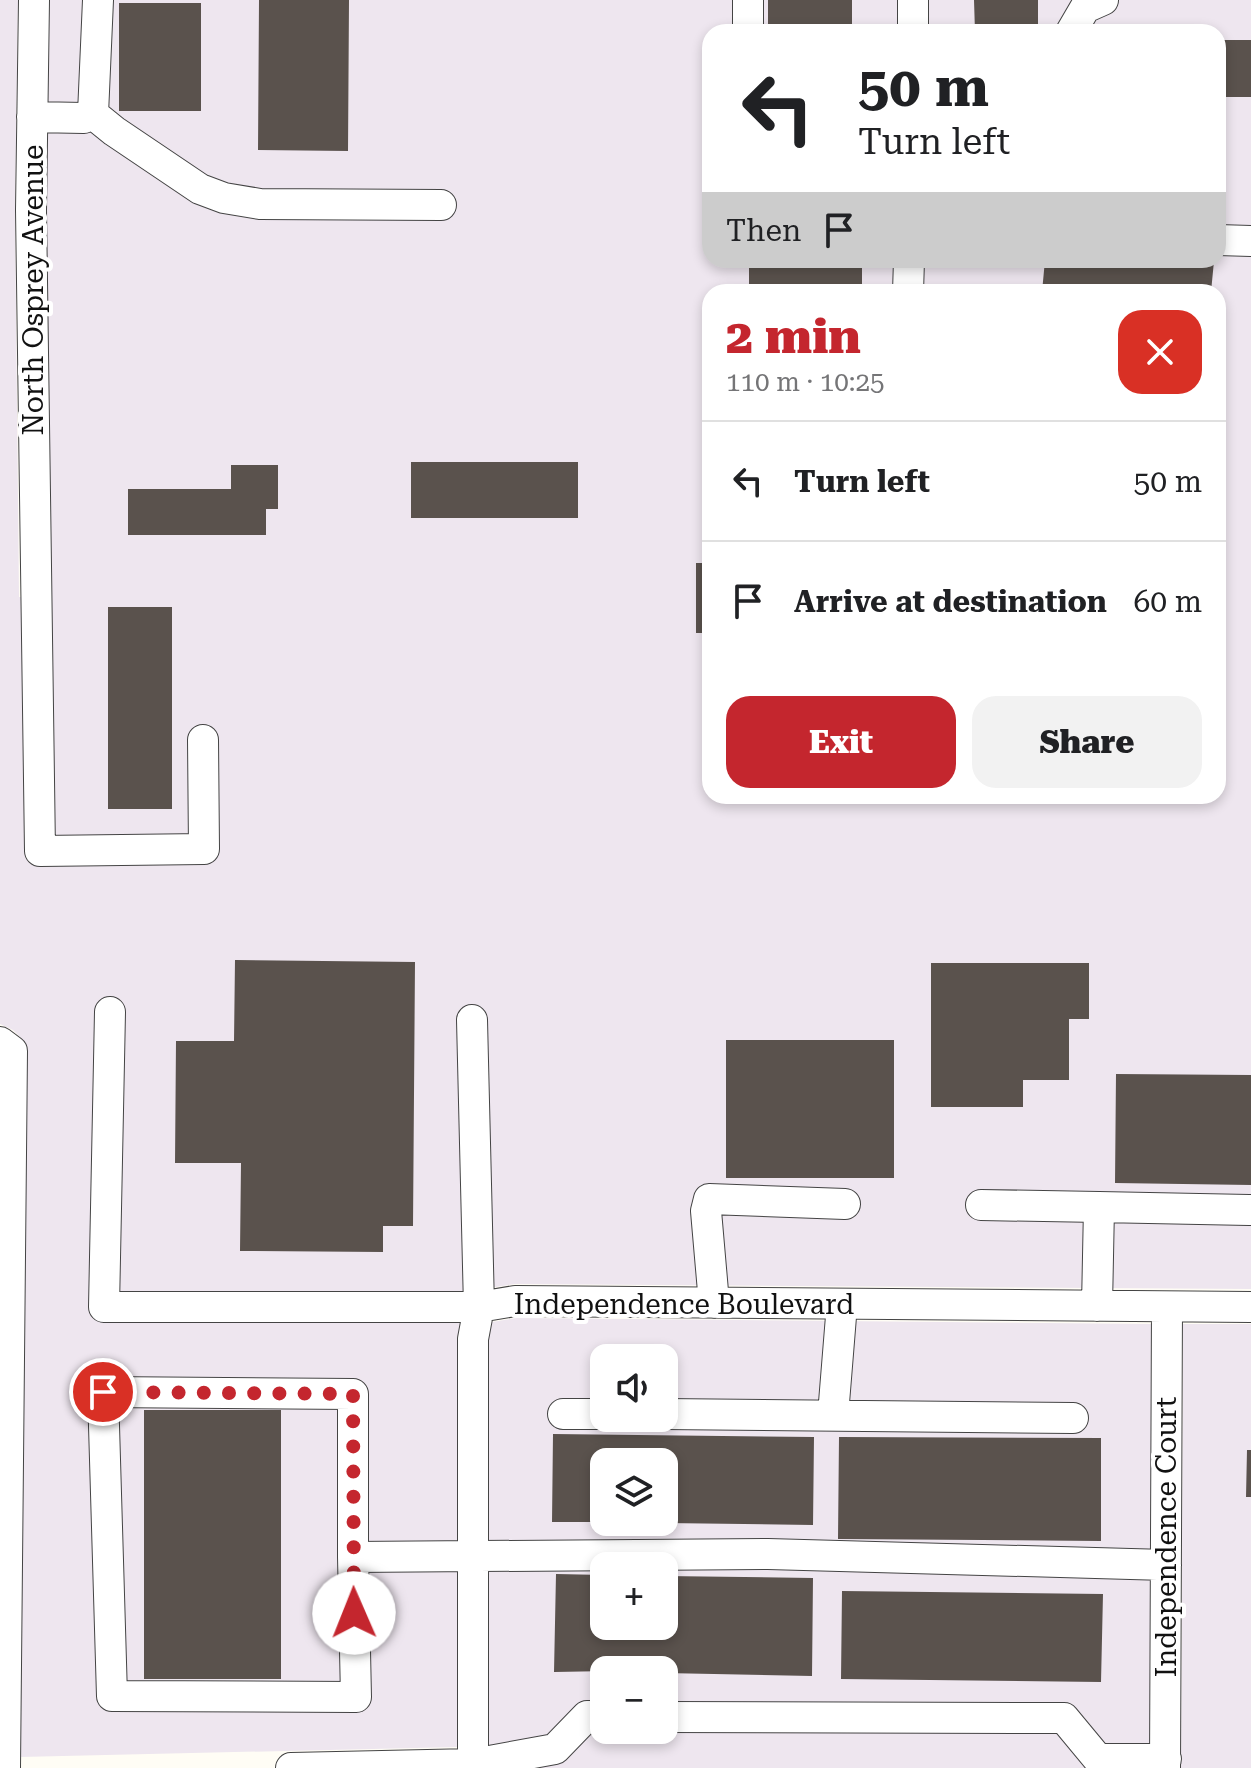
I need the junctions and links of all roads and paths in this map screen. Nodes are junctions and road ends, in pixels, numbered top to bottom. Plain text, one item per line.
1 (34, 0) edge
2 (98, 0) edge
3 (748, 0) edge
4 (913, 0) edge
5 (1103, 0) edge
6 (748, 24) edge
7 (913, 24) edge
8 (1076, 24) edge
9 (93, 114) junction
10 (32, 117) junction
11 (441, 205) dead end
12 (1226, 240) edge
13 (1251, 241) edge
14 (203, 740) dead end
15 (110, 1012) dead end
16 (472, 1020) dead end
17 (0, 1042) edge
18 (845, 1204) dead end
19 (981, 1205) dead end
20 (1099, 1207) junction
21 (1249, 1210) dead end
22 (714, 1303) junction
23 (842, 1304) junction
24 (1097, 1306) junction
25 (479, 1307) junction
26 (1167, 1307) junction
27 (1251, 1307) edge
28 (563, 1414) dead end
29 (590, 1414) edge
30 (678, 1414) edge
31 (833, 1415) junction
32 (1073, 1418) dead end
33 (353, 1557) junction
34 (473, 1557) junction
35 (1166, 1565) junction
36 (3, 1693) edge
37 (590, 1716) edge
38 (678, 1717) edge
39 (556, 1758) edge
40 (1097, 1763) edge
41 (1166, 1763) edge
42 (473, 1766) edge
43 (368, 1767) edge
44 (5, 1768) edge
45 (291, 1768) edge

1 - 10 street, North Osprey Avenue
2 - 9 street
3 - 6 street
4 - 7 street
5 - 8 street
9 - 10 street
9 - 11 street
10 - 14 street, North Osprey Avenue
12 - 13 street
15 - 25 street
16 - 25 street
17 - 36 street
18 - 22 street
19 - 20 street
20 - 21 street
20 - 24 street
22 - 23 street, Independence Boulevard
22 - 25 street, Independence Boulevard
23 - 24 street, Independence Boulevard
23 - 31 street
24 - 26 street, Independence Boulevard
25 - 34 street, Independence Boulevard
26 - 27 street, Independence Boulevard
26 - 35 street, Independence Court
28 - 29 street
30 - 31 street
31 - 32 street
33 - 33 street
33 - 34 street
34 - 35 street
34 - 42 street, Independence Boulevard
35 - 41 street, Independence Court
36 - 44 street
37 - 39 street
38 - 40 street
39 - 42 street
40 - 41 street
42 - 43 street
43 - 45 street

